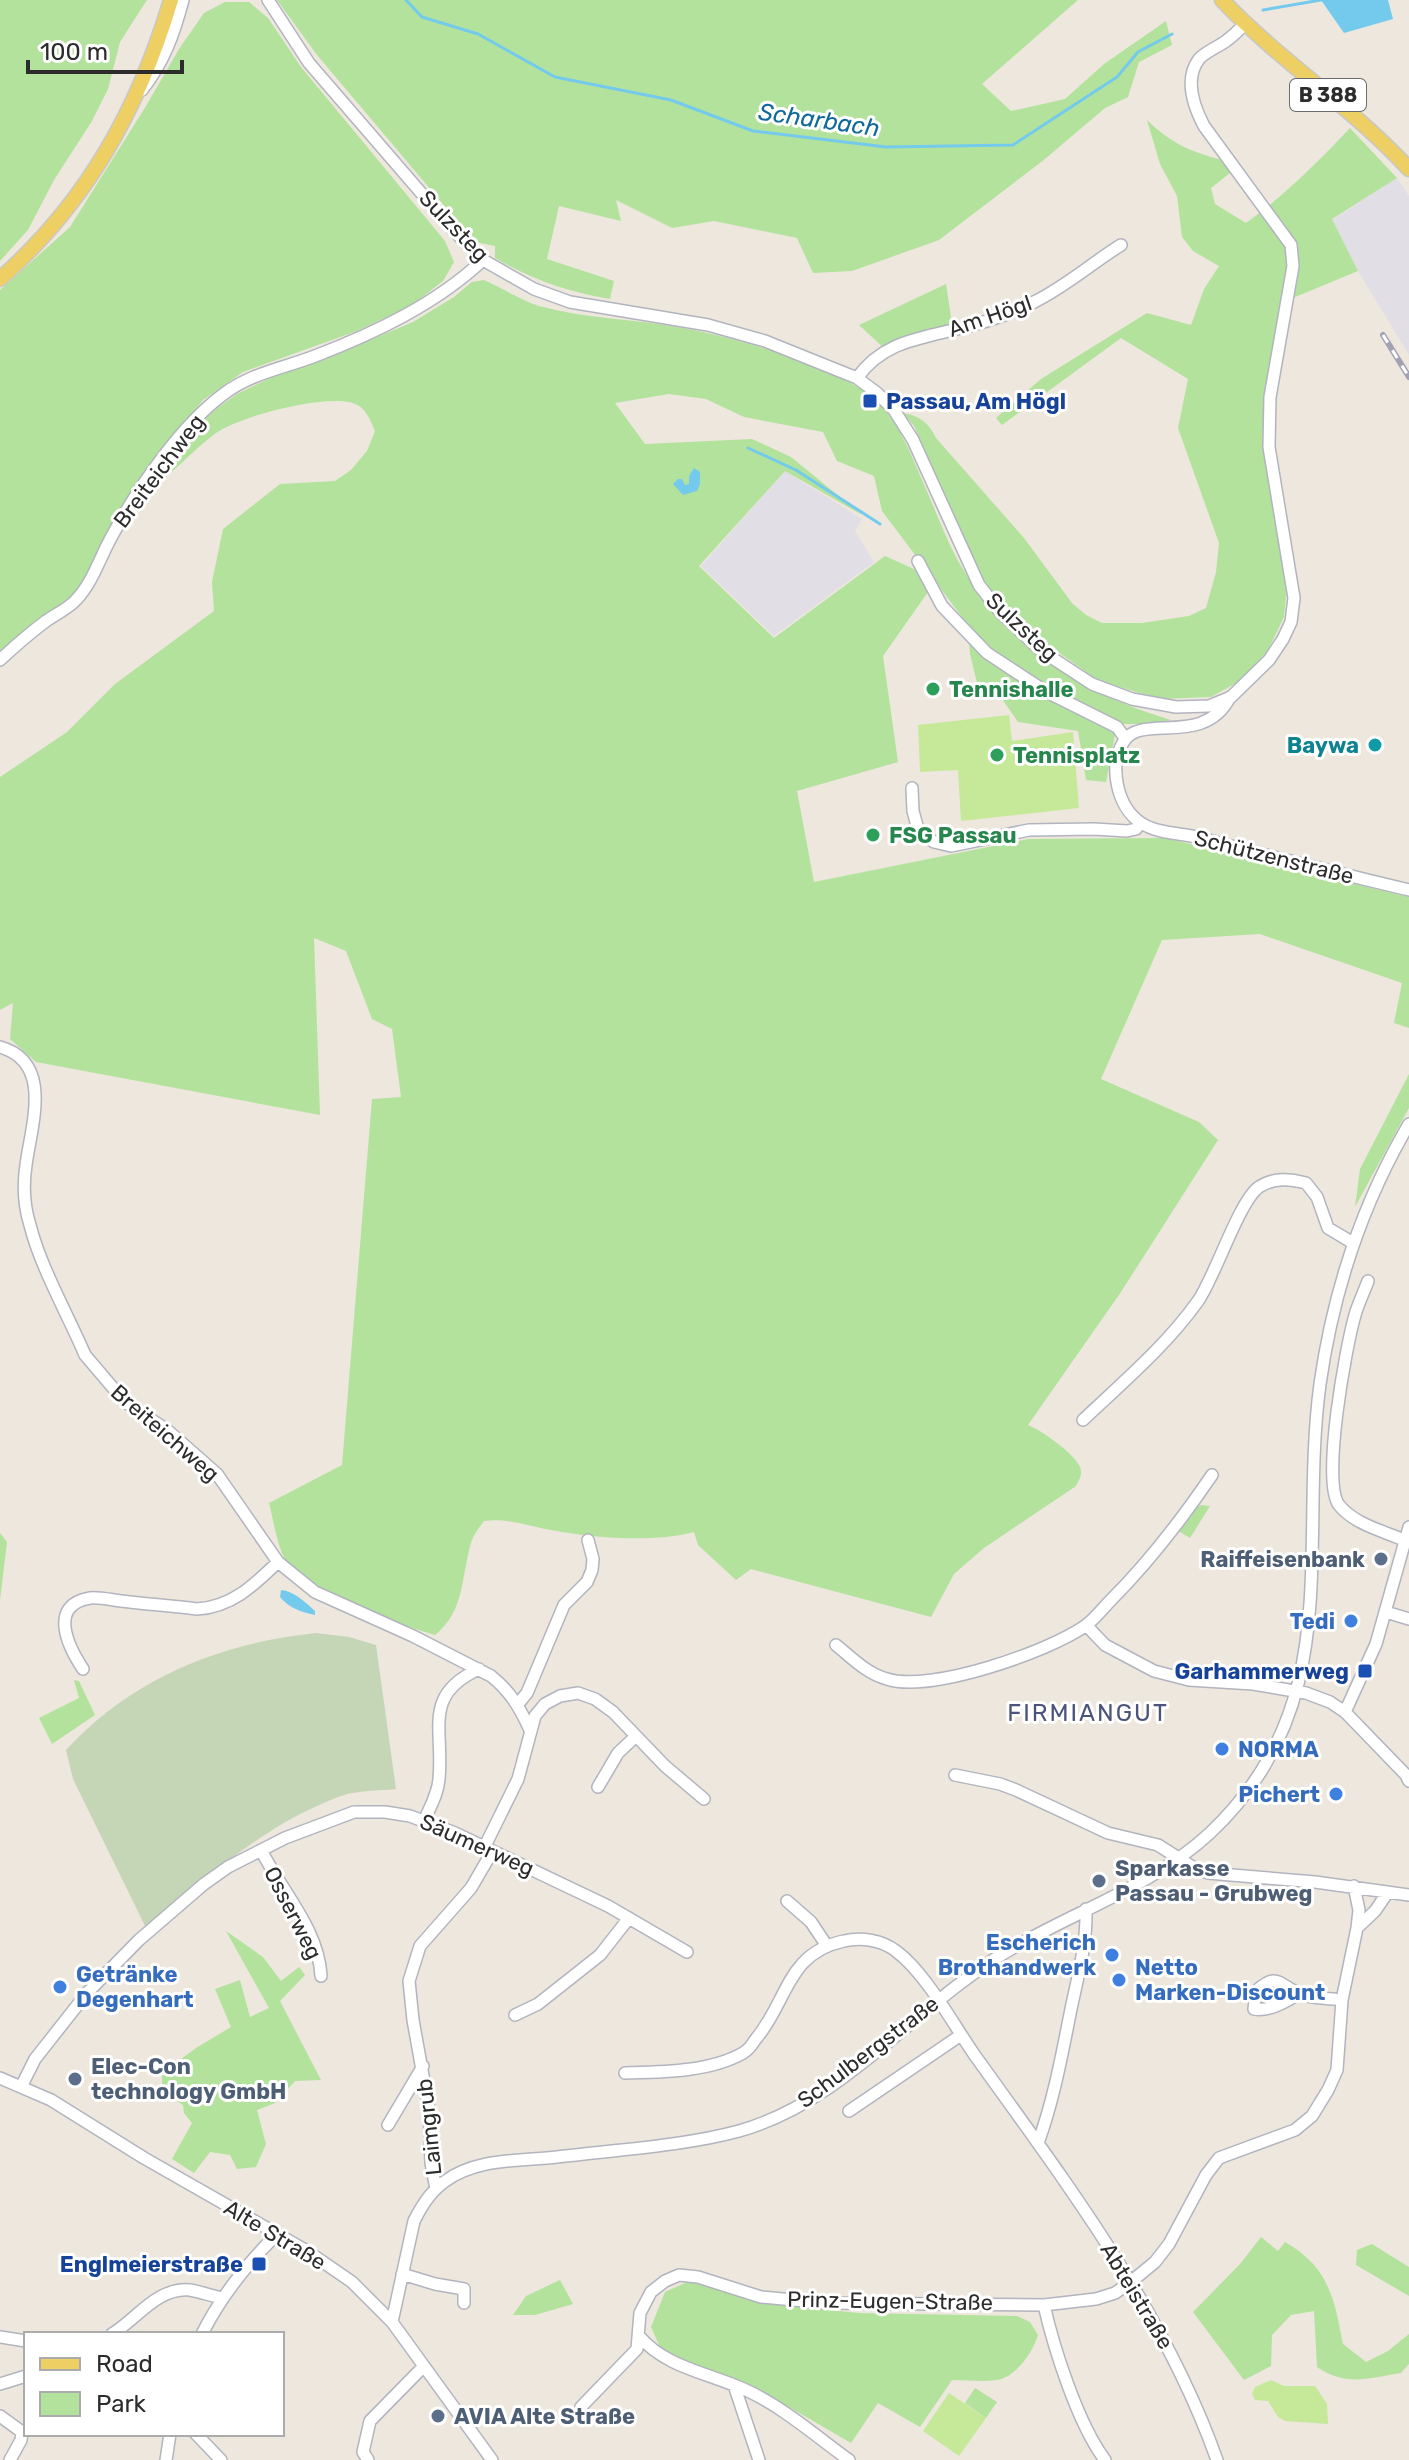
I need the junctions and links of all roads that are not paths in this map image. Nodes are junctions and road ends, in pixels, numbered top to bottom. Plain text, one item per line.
1 (171, 0) edge
2 (183, 0) edge
3 (268, 0) edge
4 (1222, 0) edge
5 (1245, 24) junction
6 (137, 97) junction
7 (1409, 169) edge
8 (1121, 245) dead end
9 (483, 260) junction
10 (0, 279) edge
11 (857, 378) junction
12 (918, 561) dead end
13 (0, 660) edge
14 (1231, 697) junction
15 (1125, 738) junction
16 (912, 788) dead end
17 (1140, 823) junction
18 (1409, 890) edge
19 (0, 1047) edge
20 (1409, 1124) edge
21 (1353, 1243) junction
22 (1368, 1281) dead end
23 (1083, 1420) dead end
24 (1212, 1475) dead end
25 (1409, 1527) edge
26 (588, 1540) dead end
27 (1404, 1540) junction
28 (278, 1562) junction
29 (1386, 1612) junction
30 (1409, 1619) edge
31 (1086, 1625) junction
32 (836, 1645) dead end
33 (83, 1669) dead end
34 (479, 1669) junction
35 (1296, 1692) junction
36 (518, 1704) junction
37 (1345, 1712) junction
38 (530, 1730) junction
39 (635, 1737) junction
40 (955, 1775) dead end
41 (1408, 1777) edge
42 (598, 1787) dead end
43 (704, 1799) dead end
44 (424, 1821) junction
45 (261, 1850) junction
46 (488, 1850) junction
47 (1179, 1857) junction
48 (1354, 1886) junction
49 (1388, 1892) junction
50 (1409, 1895) edge
51 (787, 1901) dead end
52 (1086, 1909) junction
53 (629, 1918) junction
54 (1357, 1928) junction
55 (827, 1946) junction
56 (687, 1952) dead end
57 (321, 1976) dead end
58 (1300, 1993) dead end
59 (937, 1999) junction
60 (1342, 2000) junction
61 (515, 2015) dead end
62 (961, 2035) junction
63 (423, 2065) junction
64 (625, 2073) dead end
65 (0, 2078) edge
66 (21, 2087) junction
67 (849, 2111) dead end
68 (388, 2125) dead end
69 (1038, 2143) junction
70 (436, 2189) junction
71 (276, 2235) junction
72 (402, 2274) junction
73 (1132, 2281) junction
74 (222, 2298) junction
75 (464, 2303) dead end
76 (1044, 2305) junction
77 (392, 2322) junction
78 (114, 2332) edge
79 (203, 2332) edge
80 (639, 2336) junction
81 (0, 2337) edge
82 (24, 2341) edge
83 (423, 2367) junction
84 (24, 2377) edge
85 (0, 2384) edge
86 (734, 2385) junction
87 (581, 2407) dead end
88 (0, 2416) edge
89 (170, 2436) edge
90 (198, 2436) edge
91 (10, 2460) edge
92 (166, 2460) edge
93 (221, 2460) edge
94 (368, 2460) edge
95 (492, 2460) edge
96 (759, 2460) edge
97 (849, 2460) edge
98 (1105, 2460) edge
99 (1217, 2460) edge

1 - 6 main road
2 - 6 street
3 - 9 street, Sulzsteg
4 - 5 main road, B 388
5 - 7 main road, B 388
5 - 14 street, Sulzsteg
6 - 10 main road
8 - 11 street, Am Högl
9 - 11 street, Sulzsteg
9 - 13 street, Breiteichweg
11 - 14 street, Sulzsteg
12 - 15 street, Sulzsteg
14 - 15 street
15 - 17 street
16 - 17 street, Schützenstraße
17 - 18 street, Schützenstraße
19 - 28 street, Breiteichweg
20 - 21 street, Schulbergstraße
21 - 23 street
21 - 35 street, Schulbergstraße
22 - 27 street
24 - 31 street
25 - 27 street
26 - 36 street
27 - 29 street
28 - 33 street
28 - 34 street, Breiteichweg
29 - 30 street
29 - 37 street
31 - 32 street
31 - 35 street
34 - 36 street, Breiteichweg
34 - 44 street
35 - 37 street
35 - 47 street, Schulbergstraße
36 - 38 street
37 - 41 street
38 - 39 street
38 - 46 street, Laimgrub
39 - 42 street
39 - 43 street
40 - 47 street
44 - 45 street, Säumerweg
44 - 46 street, Säumerweg
45 - 57 street, Osserweg
45 - 66 street, Säumerweg
46 - 53 street, Säumerweg
46 - 63 street, Laimgrub
47 - 48 street
47 - 52 street, Schulbergstraße
48 - 49 street
48 - 54 street
49 - 50 street
49 - 54 street
51 - 55 street
52 - 59 street, Schulbergstraße
52 - 69 street
53 - 56 street, Säumerweg
53 - 61 street
54 - 60 street, Prinz-Eugen-Straße
55 - 59 street, Abteistraße
55 - 64 street
58 - 60 street
59 - 62 street, Abteistraße
59 - 70 street, Schulbergstraße
60 - 73 street, Prinz-Eugen-Straße
62 - 67 street, Schulbergstraße
62 - 69 street, Abteistraße
63 - 68 street, Laimgrub
63 - 70 street, Laimgrub
65 - 66 street, Alte Straße
66 - 71 street, Alte Straße
69 - 73 street, Abteistraße
70 - 72 street, Schulbergstraße
71 - 74 street
71 - 77 street, Alte Straße
72 - 75 street
72 - 77 street, Schulbergstraße
73 - 76 street, Prinz-Eugen-Straße
73 - 99 street, Abteistraße
74 - 78 street
74 - 79 street
76 - 80 street, Prinz-Eugen-Straße
76 - 98 street
77 - 83 street, Alte Straße
80 - 86 street
80 - 87 street, Prinz-Eugen-Straße
81 - 82 street
83 - 94 street
83 - 95 street, Alte Straße
84 - 85 street
86 - 96 street
86 - 97 street
88 - 91 street
89 - 92 street
90 - 93 street

